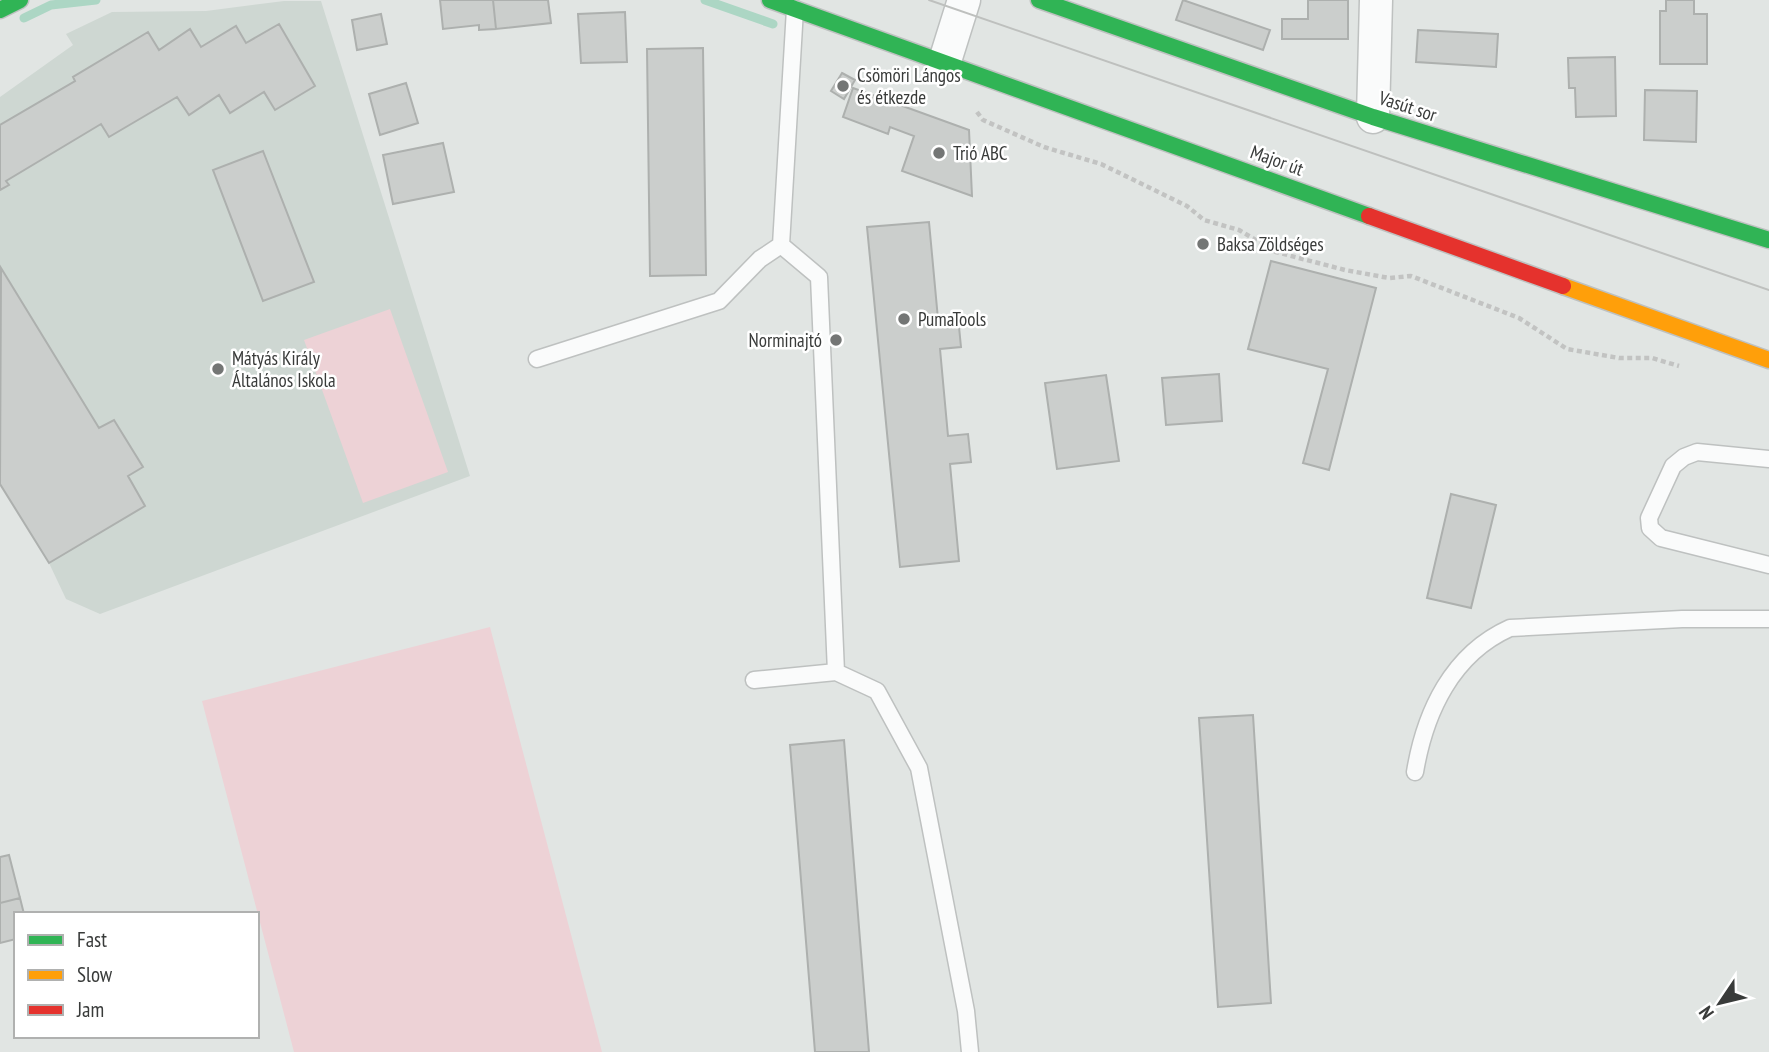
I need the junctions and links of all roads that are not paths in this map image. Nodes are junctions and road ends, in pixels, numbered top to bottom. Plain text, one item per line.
1 (20, 0) edge
2 (770, 0) edge
3 (964, 0) edge
4 (1039, 0) edge
5 (1376, 0) edge
6 (795, 9) junction
7 (0, 10) edge
8 (944, 64) junction
9 (1373, 117) junction
10 (1769, 240) edge
11 (781, 245) junction
12 (537, 359) dead end
13 (1769, 360) edge
14 (1769, 459) edge
15 (1769, 565) edge
16 (1769, 619) edge
17 (836, 672) junction
18 (754, 680) dead end
19 (1416, 772) dead end
20 (970, 1052) edge

1 - 7 street
2 - 6 street, Major út
3 - 8 street
4 - 9 street, Vasút sor
5 - 9 street
6 - 8 street, Major út
6 - 11 lane
8 - 13 street, Major út
9 - 10 street, Vasút sor
11 - 12 lane
11 - 17 lane
14 - 15 lane
16 - 19 lane
17 - 18 lane
17 - 20 lane

